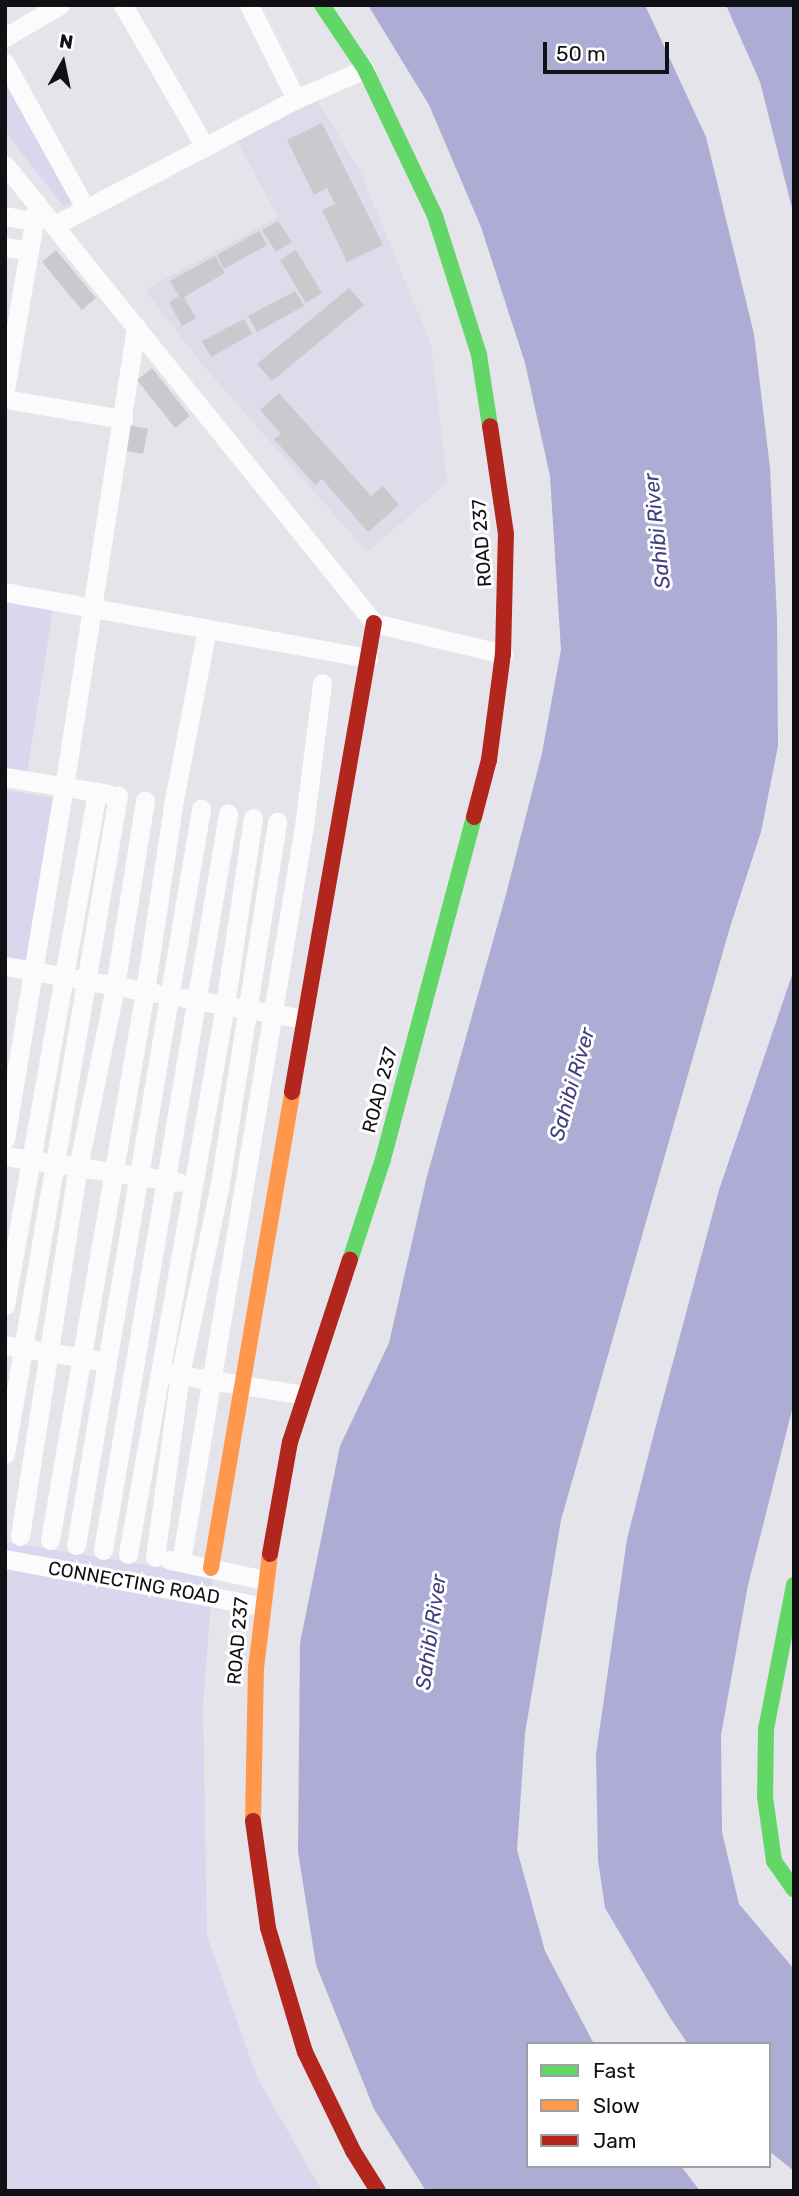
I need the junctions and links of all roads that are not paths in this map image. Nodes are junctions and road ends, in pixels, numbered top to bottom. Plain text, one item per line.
1 (60, 5) edge
2 (122, 5) edge
3 (249, 5) edge
4 (322, 5) edge
5 (5, 37) edge
6 (5, 63) edge
7 (365, 69) junction
8 (296, 99) junction
9 (205, 147) junction
10 (5, 165) edge
11 (12, 181) edge
12 (86, 209) junction
13 (35, 213) junction
14 (5, 216) edge
15 (55, 225) junction
16 (5, 247) edge
17 (29, 251) junction
18 (136, 327) junction
19 (5, 390) edge
20 (5, 399) edge
21 (123, 419) junction
22 (5, 592) edge
23 (91, 607) junction
24 (374, 623) junction
25 (207, 629) junction
26 (503, 654) junction
27 (368, 658) junction
28 (321, 683) dead end
29 (5, 777) edge
30 (64, 787) junction
31 (97, 792) junction
32 (118, 796) junction
33 (145, 800) junction
34 (173, 805) junction
35 (201, 809) junction
36 (228, 814) junction
37 (253, 818) junction
38 (277, 822) junction
39 (304, 826) junction
40 (338, 832) junction
41 (5, 966) edge
42 (32, 971) junction
43 (62, 976) junction
44 (87, 981) junction
45 (115, 986) junction
46 (145, 991) junction
47 (171, 996) junction
48 (197, 1001) junction
49 (225, 1005) junction
50 (248, 1009) junction
51 (273, 1014) junction
52 (304, 1019) junction
53 (5, 1139) edge
54 (5, 1156) edge
55 (29, 1160) junction
56 (54, 1163) junction
57 (78, 1167) junction
58 (114, 1172) junction
59 (138, 1176) junction
60 (166, 1181) junction
61 (193, 1185) junction
62 (219, 1189) junction
63 (242, 1192) junction
64 (273, 1197) junction
65 (5, 1305) edge
66 (14, 1346) edge
67 (51, 1353) junction
68 (83, 1358) junction
69 (108, 1362) junction
70 (134, 1367) junction
71 (159, 1371) junction
72 (180, 1375) junction
73 (209, 1380) junction
74 (240, 1385) junction
75 (304, 1395) junction
76 (5, 1454) edge
77 (13, 1535) edge
78 (50, 1540) junction
79 (76, 1545) junction
80 (103, 1550) junction
81 (128, 1554) junction
82 (155, 1558) junction
83 (5, 1559) edge
84 (181, 1562) junction
85 (211, 1568) junction
86 (265, 1580) junction
87 (794, 1585) edge
88 (262, 1606) junction
89 (794, 1890) edge
90 (378, 2191) edge

1 - 5 street
2 - 9 street
3 - 8 street
4 - 7 street, ROAD 237
6 - 12 street
7 - 8 street
7 - 26 street, ROAD 237
8 - 9 street
9 - 12 street
10 - 11 street
11 - 13 street
12 - 15 street
13 - 14 street
13 - 15 street
13 - 17 street
15 - 18 street
16 - 17 street
17 - 19 street
18 - 21 street
18 - 24 street
20 - 21 street
21 - 23 street
22 - 23 street
23 - 25 street
23 - 30 street
24 - 26 street
24 - 27 street
25 - 27 street
25 - 34 street
26 - 75 street, ROAD 237
27 - 40 street
28 - 39 street
29 - 30 street
30 - 31 street
30 - 42 street
31 - 32 street
31 - 43 street
32 - 33 street
32 - 44 street
33 - 34 street
33 - 45 street
34 - 35 street
34 - 46 street
35 - 36 street
35 - 47 street
36 - 37 street
36 - 48 street
37 - 38 street
37 - 49 street
38 - 39 street
38 - 50 street
39 - 40 street
39 - 51 street
40 - 52 street
41 - 42 street
42 - 43 street
42 - 53 street
43 - 44 street
43 - 55 street
44 - 45 street
44 - 56 street
45 - 46 street
45 - 57 street
46 - 47 street
46 - 58 street
47 - 48 street
47 - 59 street
48 - 49 street
48 - 60 street
49 - 50 street
49 - 61 street
50 - 51 street
50 - 62 street
51 - 52 street
51 - 63 street
52 - 64 street
54 - 55 street
55 - 56 street
55 - 65 street
56 - 57 street
56 - 66 street
57 - 58 street
57 - 67 street
58 - 59 street
58 - 68 street
59 - 60 street
59 - 69 street
60 - 61 street
60 - 70 street
61 - 62 street
61 - 71 street
62 - 63 street
62 - 72 street
63 - 64 street
63 - 73 street
64 - 74 street
66 - 67 street
66 - 76 street
67 - 68 street
67 - 77 street
68 - 69 street
68 - 78 street
69 - 70 street
69 - 79 street
70 - 71 street
70 - 80 street
71 - 72 street
71 - 81 street
72 - 73 street
72 - 82 street
73 - 74 street
73 - 84 street
74 - 75 street
74 - 85 street
75 - 86 street, ROAD 237
77 - 78 street
78 - 79 street
79 - 80 street
80 - 81 street
81 - 82 street
82 - 84 street
83 - 88 street, CONNECTING ROAD
84 - 85 street
85 - 86 street
86 - 88 street, ROAD 237
87 - 89 street
88 - 90 street, ROAD 237

